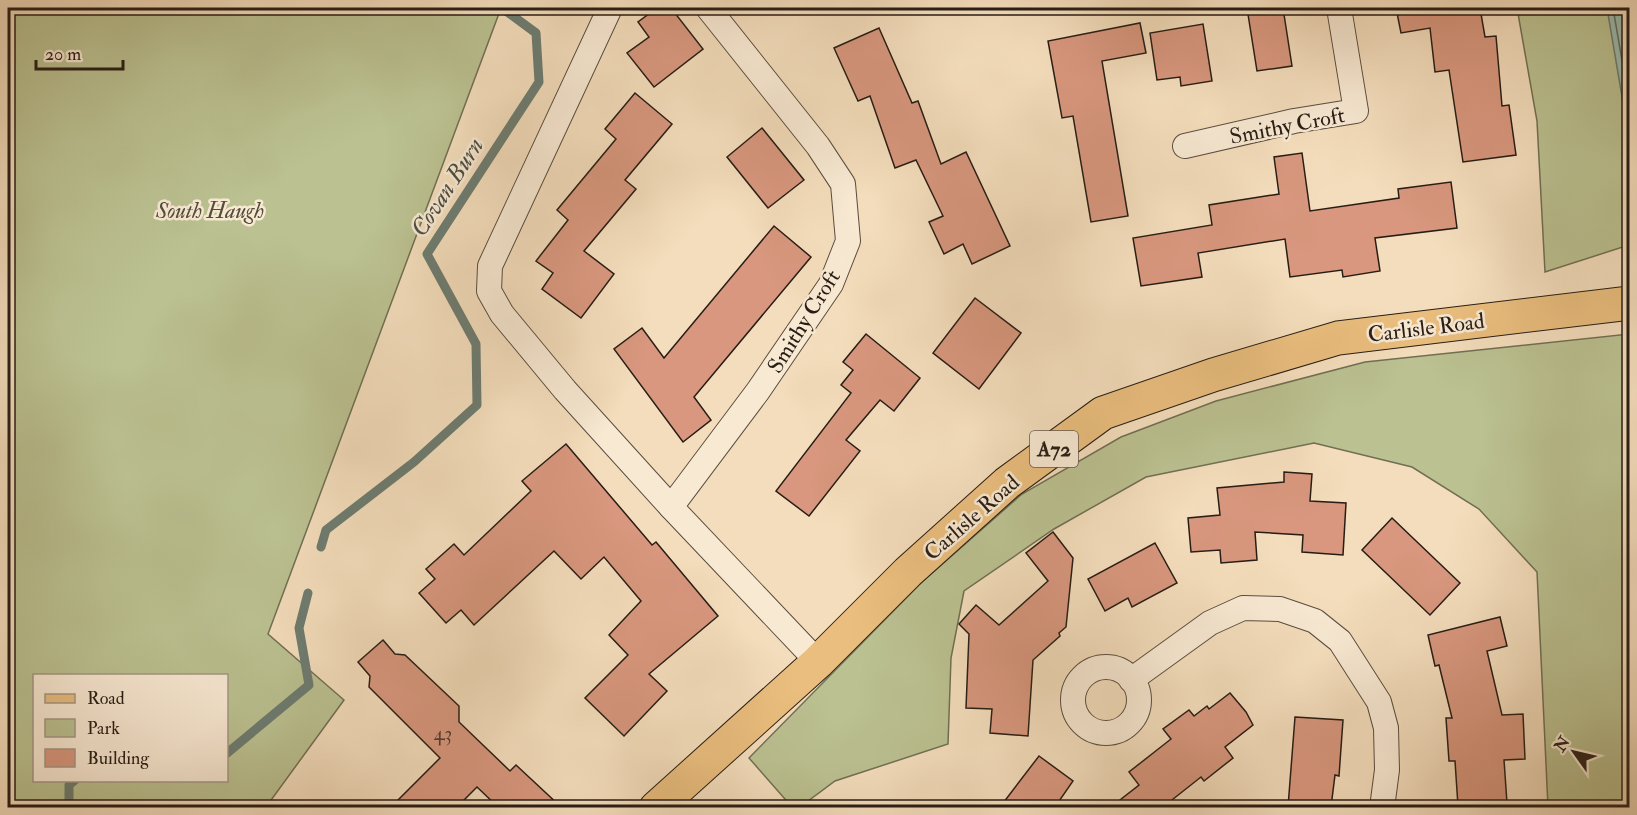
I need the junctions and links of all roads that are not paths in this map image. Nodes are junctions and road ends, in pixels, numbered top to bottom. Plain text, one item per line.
1 (610, 8) edge
2 (708, 8) edge
3 (1339, 8) edge
4 (1185, 146) dead end
5 (1629, 303) edge
6 (671, 507) junction
7 (818, 662) junction
8 (1131, 680) dead end
9 (656, 807) edge
10 (1382, 807) edge

1 - 6 street
2 - 6 street, Smithy Croft
3 - 4 street, Smithy Croft
5 - 7 main road, Carlisle Road / A72
6 - 7 street
7 - 9 main road, Carlisle Road / A72
8 - 10 street

